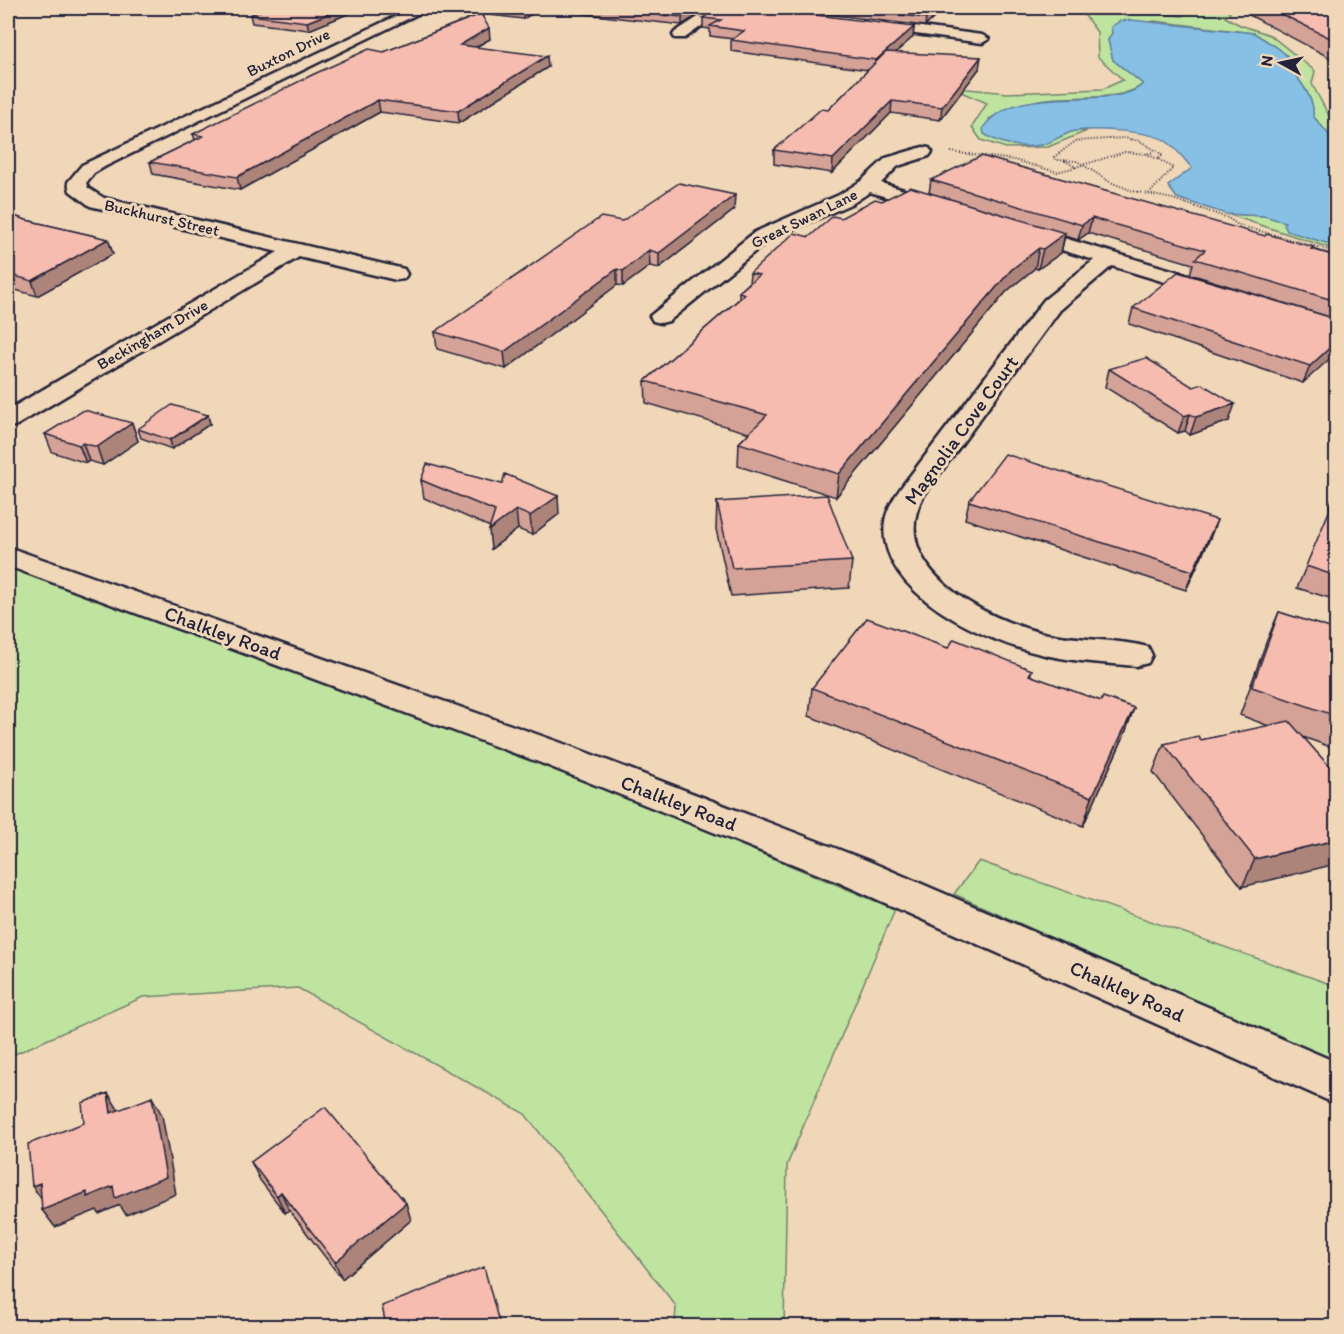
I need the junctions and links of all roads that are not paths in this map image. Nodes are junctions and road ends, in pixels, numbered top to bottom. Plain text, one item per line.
1 (423, 8) edge
2 (720, 8) edge
3 (860, 23) edge
4 (680, 35) dead end
5 (982, 39) dead end
6 (233, 98) joint
7 (923, 152) dead end
8 (868, 185) junction
9 (954, 211) edge
10 (998, 225) edge
11 (298, 249) junction
12 (1109, 258) junction
13 (396, 274) dead end
14 (1234, 296) edge
15 (662, 316) dead end
16 (8, 420) edge
17 (8, 556) edge
18 (1136, 655) dead end
19 (1336, 1083) edge

1 - 6 street, Buxton Drive
2 - 4 street
3 - 5 street
6 - 11 street, Buckhurst Street
7 - 8 street, Great Swan Lane
8 - 9 street
8 - 15 street, Great Swan Lane
10 - 12 street
11 - 13 street, Buckhurst Street
11 - 16 street, Beckingham Drive
12 - 14 street
12 - 18 street, Magnolia Cove Court
17 - 19 street, Chalkley Road

